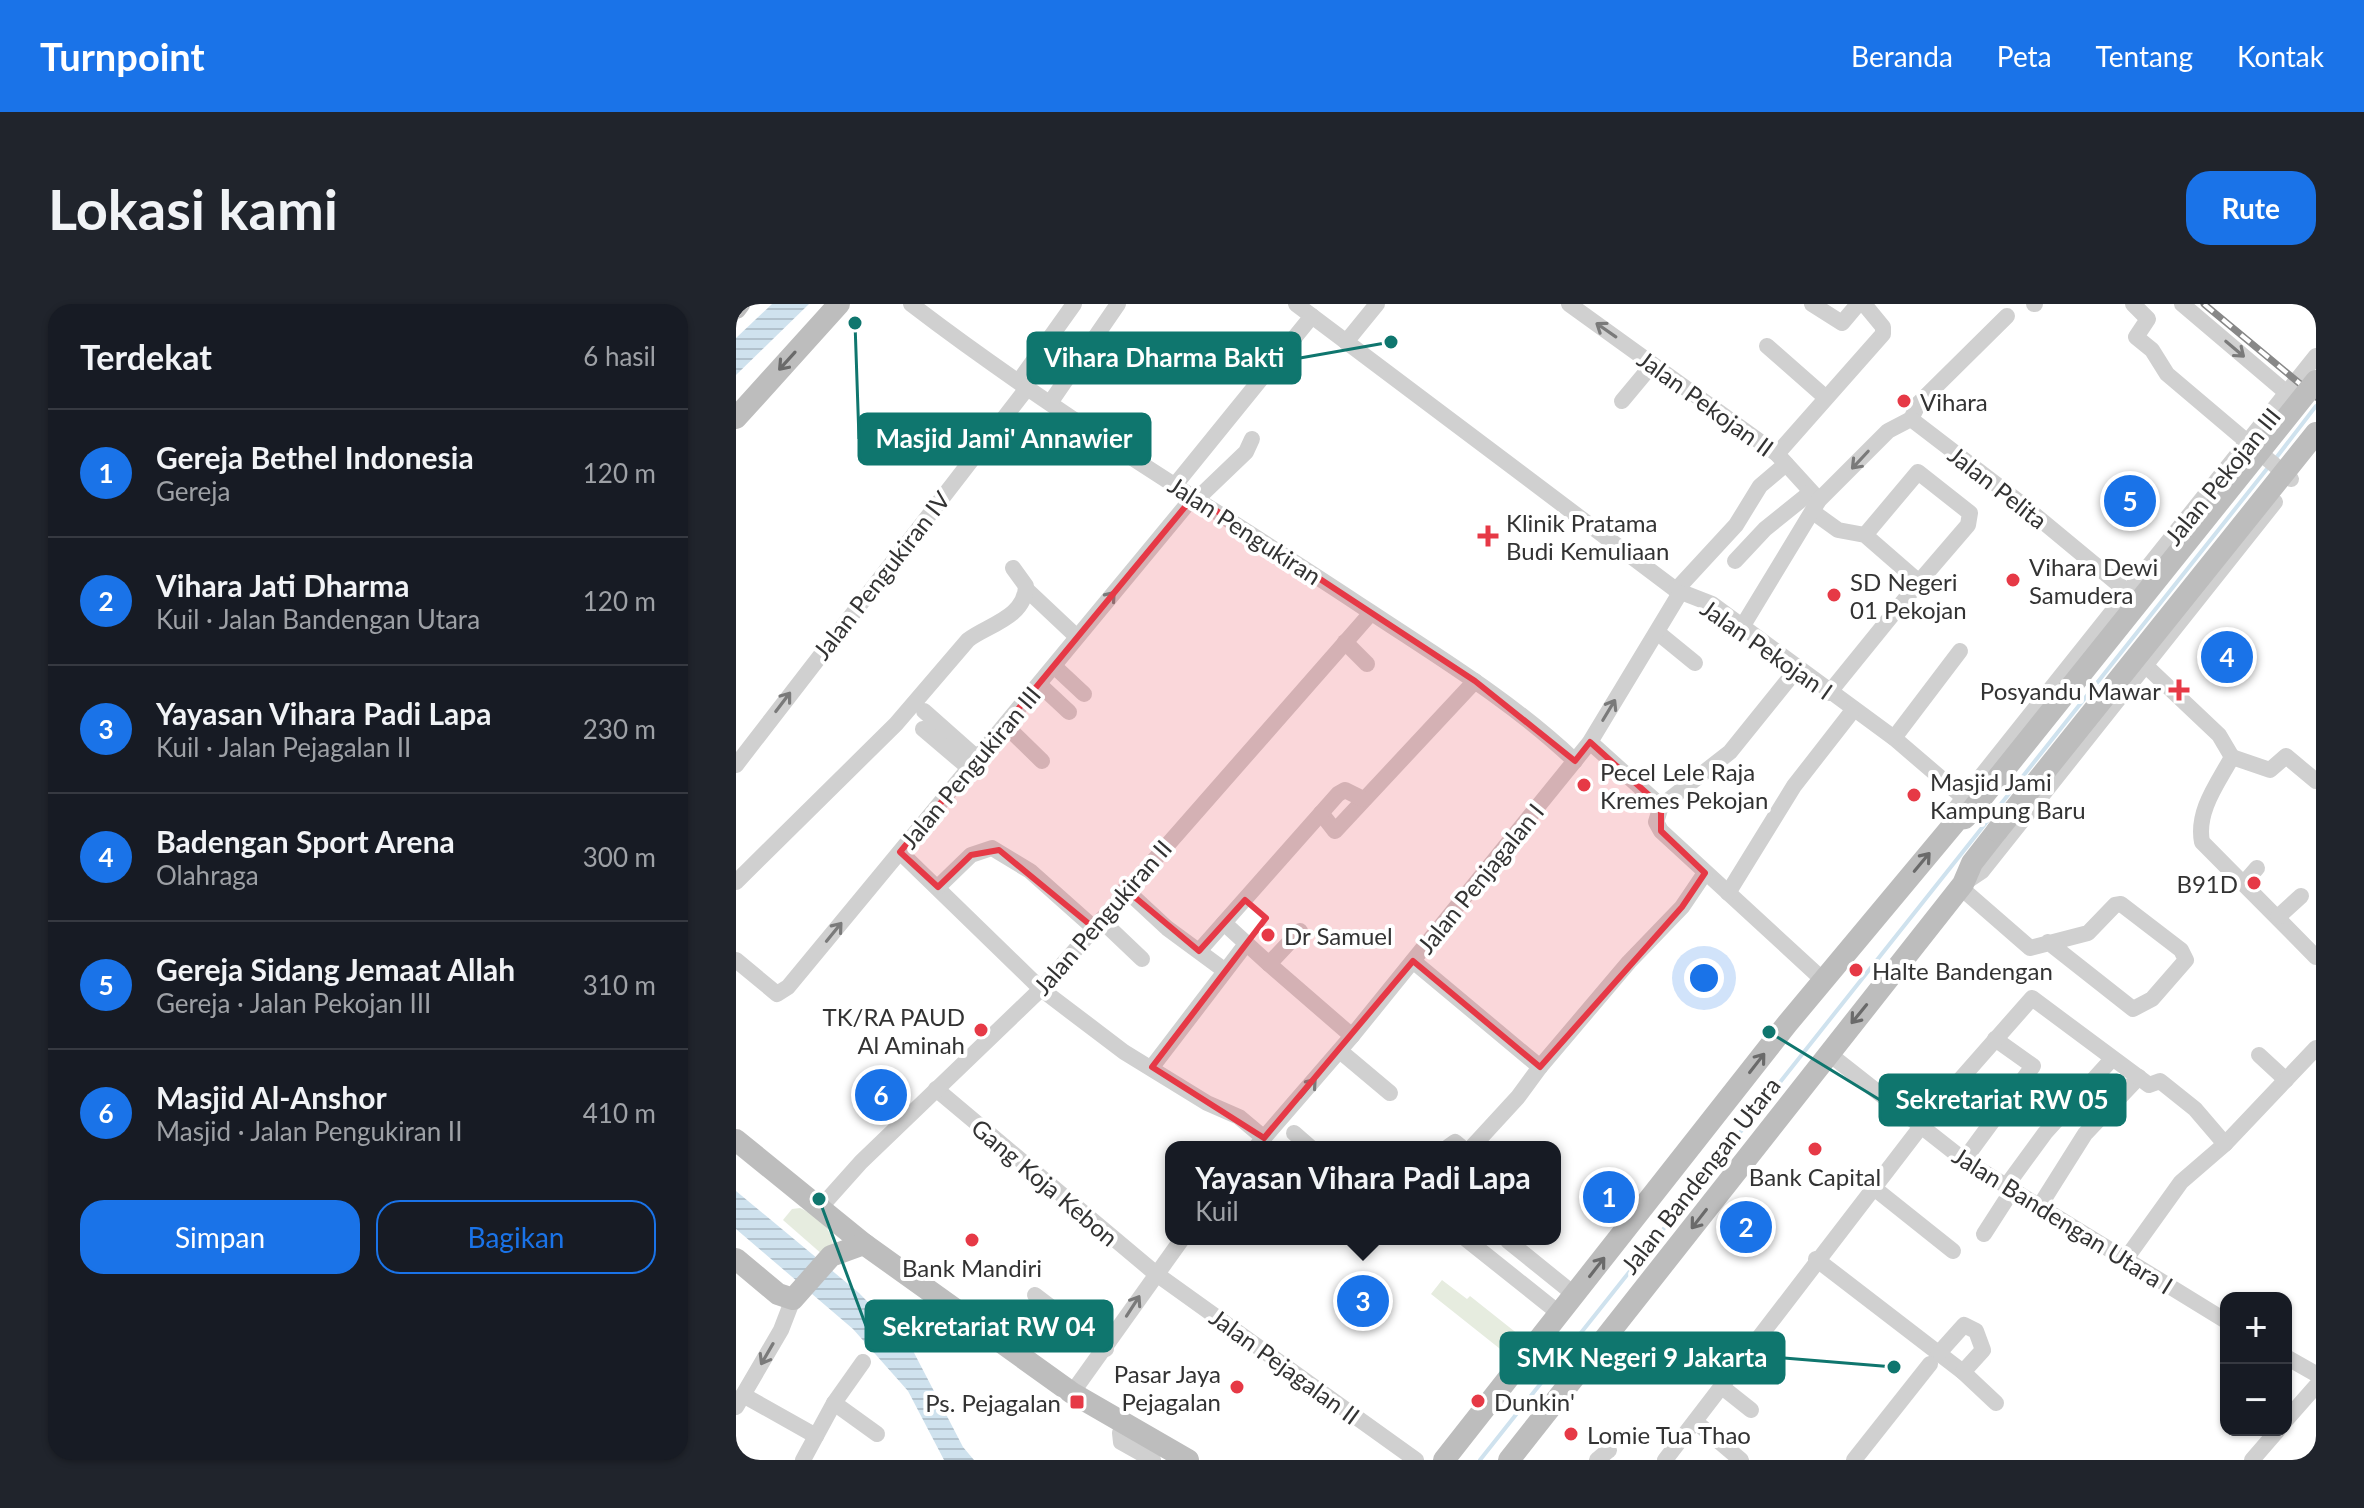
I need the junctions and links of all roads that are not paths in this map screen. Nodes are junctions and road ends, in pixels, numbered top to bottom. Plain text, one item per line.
1 (839, 304) edge
2 (911, 304) edge
3 (1074, 304) edge
4 (1118, 304) edge
5 (1296, 304) edge
6 (1377, 304) edge
7 (1569, 304) edge
8 (1861, 304) edge
9 (2133, 304) edge
10 (2182, 304) edge
11 (1817, 305) edge
12 (1312, 316) junction
13 (2007, 316) dead end
14 (1346, 342) junction
15 (1767, 346) dead end
16 (2316, 356) edge
17 (1652, 365) junction
18 (2316, 381) edge
19 (1023, 384) junction
20 (2288, 394) junction
21 (1825, 397) junction
22 (1622, 401) dead end
23 (1050, 403) junction
24 (736, 418) edge
25 (1907, 421) junction
26 (2316, 433) edge
27 (1252, 439) dead end
28 (2251, 446) junction
29 (2316, 450) edge
30 (1781, 459) junction
31 (2291, 478) junction
32 (1175, 485) junction
33 (1196, 497) junction
34 (1814, 501) junction
35 (1865, 535) junction
36 (1735, 561) dead end
37 (1013, 568) dead end
38 (1919, 582) junction
39 (1026, 589) junction
40 (1678, 591) junction
41 (2129, 593) junction
42 (1371, 613) junction
43 (1742, 627) junction
44 (1657, 632) junction
45 (1077, 637) junction
46 (1345, 642) junction
47 (1960, 651) dead end
48 (1695, 663) dead end
49 (1367, 664) dead end
50 (2145, 665) junction
51 (1054, 666) junction
52 (1797, 669) junction
53 (1475, 681) junction
54 (1039, 684) junction
55 (1829, 693) junction
56 (1084, 694) dead end
57 (1854, 709) junction
58 (924, 711) dead end
59 (1069, 712) dead end
60 (1005, 725) junction
61 (923, 729) dead end
62 (1894, 738) junction
63 (1590, 742) junction
64 (2232, 757) junction
65 (1042, 761) dead end
66 (1575, 761) junction
67 (973, 763) junction
68 (736, 765) edge
69 (2316, 781) edge
70 (1363, 799) junction
71 (1661, 806) junction
72 (1966, 807) junction
73 (1321, 813) junction
74 (900, 852) junction
75 (2257, 868) dead end
76 (1705, 873) junction
77 (736, 882) edge
78 (2244, 883) junction
79 (1961, 886) junction
80 (938, 887) junction
81 (1125, 889) junction
82 (1728, 893) junction
83 (2301, 896) dead end
84 (2278, 917) junction
85 (1224, 923) junction
86 (1098, 924) junction
87 (1300, 931) dead end
88 (2048, 942) junction
89 (1246, 944) junction
90 (1199, 951) junction
91 (2316, 957) edge
92 (1142, 959) dead end
93 (736, 960) edge
94 (1413, 961) junction
95 (1269, 964) junction
96 (1224, 970) junction
97 (1823, 980) junction
98 (1041, 989) junction
99 (1352, 1036) junction
100 (1995, 1039) junction
101 (2316, 1048) edge
102 (1340, 1051) junction
103 (1828, 1053) junction
104 (2259, 1055) dead end
105 (2112, 1059) junction
106 (1152, 1067) junction
107 (1540, 1067) junction
108 (2139, 1077) junction
109 (2286, 1080) junction
110 (936, 1089) junction
111 (1390, 1093) dead end
112 (1287, 1127) junction
113 (1922, 1127) junction
114 (736, 1140) edge
115 (1259, 1141) edge
116 (1262, 1141) edge
117 (1303, 1141) edge
118 (1478, 1141) edge
119 (2225, 1144) junction
120 (1964, 1160) junction
121 (2010, 1187) junction
122 (1874, 1188) junction
123 (2039, 1207) junction
124 (819, 1209) junction
125 (1984, 1234) dead end
126 (864, 1244) junction
127 (1177, 1245) edge
128 (1474, 1245) edge
129 (1513, 1245) edge
130 (1953, 1251) dead end
131 (736, 1259) edge
132 (1816, 1259) junction
133 (2125, 1260) junction
134 (1155, 1273) junction
135 (796, 1294) junction
136 (1035, 1295) dead end
137 (1575, 1295) junction
138 (1560, 1314) junction
139 (2220, 1317) edge
140 (1106, 1349) junction
141 (1934, 1359) junction
142 (2292, 1360) edge
143 (863, 1362) dead end
144 (1963, 1372) junction
145 (2316, 1374) edge
146 (2316, 1386) edge
147 (1722, 1387) junction
148 (1072, 1393) junction
149 (738, 1403) edge
150 (834, 1403) junction
151 (1996, 1403) dead end
152 (1751, 1410) dead end
153 (2292, 1413) edge
154 (1696, 1422) junction
155 (1125, 1424) junction
156 (877, 1434) dead end
157 (816, 1436) junction
158 (2273, 1436) edge
159 (803, 1460) edge
160 (1153, 1460) edge
161 (1188, 1460) edge
162 (1416, 1460) edge
163 (1444, 1460) edge
164 (1509, 1460) edge
165 (1665, 1460) edge
166 (1741, 1460) edge
167 (1854, 1460) edge
168 (2252, 1460) edge

1 -> 24 main road
2 - 19 street, Jalan Pengukiran
3 - 19 street, Jalan Pengukiran IV
4 - 23 street
5 - 12 street, Jalan Pekojan I
6 - 14 street
17 -> 7 street, Jalan Pekojan II
8 - 11 street
8 - 21 street, Jalan Penjagalan I
9 - 28 street
10 -> 20 street, Jalan Pekojan III
12 - 14 street, Jalan Pekojan I
12 - 32 street
13 - 25 street
14 - 40 street, Jalan Pekojan I
15 - 21 street
16 - 20 street
17 - 22 street
17 - 30 street, Jalan Pekojan II
18 - 72 main road, bridge
19 - 23 street, Jalan Pengukiran
68 -> 19 street, Jalan Pengukiran IV
20 - 28 street, Jalan Pekojan III
21 - 30 street, Jalan Penjagalan I
23 - 32 street, Jalan Pengukiran
25 -> 34 street
25 - 41 street, Jalan Pelita
26 - 79 main road, Jalan Bandengan Utara, bridge
27 - 33 street, Jalan Pengukiran III
28 - 31 street, bridge
28 - 41 street, Jalan Pekojan III
29 - 31 street
30 - 34 street, Jalan Pekojan II
30 - 40 street, Jalan Penjagalan I
31 - 50 street
32 - 33 street, Jalan Pengukiran
33 - 42 street, Jalan Pengukiran
45 -> 33 street, Jalan Pengukiran III
34 - 35 street, Jalan Pekojan II
34 - 36 street
34 - 43 street
35 - 38 street
35 - 38 street
37 - 39 street
38 - 55 street
39 - 45 street
39 - 77 street
40 - 43 street, Jalan Pekojan I
40 - 44 street, Jalan Penjagalan I
41 - 72 street, Jalan Pekojan III
42 - 46 street, Jalan Pengukiran II
42 - 53 street, Jalan Pengukiran
43 - 52 street, Jalan Pekojan I
44 - 48 street
63 -> 44 street, Jalan Penjagalan I
45 - 51 street, Jalan Pengukiran III
46 - 49 street
46 - 81 street, Jalan Pengukiran II
47 - 62 street
50 - 64 street
50 - 79 street
51 - 54 street, Jalan Pengukiran III
51 - 56 street
52 - 55 street, Jalan Pekojan I
52 - 71 street
53 - 66 street, Jalan Pengukiran
53 - 70 street
54 - 59 street
54 - 60 street, Jalan Pengukiran III
55 - 57 street, Jalan Pekojan I
57 - 62 street, Jalan Pekojan I
57 - 82 street
58 - 67 street
60 - 65 street
60 - 67 street, Jalan Pengukiran III
61 - 67 street
62 - 72 street, Jalan Pekojan I
63 - 66 street, Jalan Penjagalan I
63 - 71 street
64 - 69 street
64 - 78 street
66 - 94 street, Jalan Penjagalan I
67 - 74 street, Jalan Pengukiran III
70 - 73 street
70 - 73 street
71 - 76 street
97 -> 72 main road
73 - 85 street
74 - 80 street
93 -> 74 street, Jalan Pengukiran III
75 - 78 street
76 - 82 street
76 - 107 street
78 - 84 street
79 - 88 street
79 -> 103 main road, Jalan Bandengan Utara
80 - 86 street
80 - 98 street
81 - 86 street, Jalan Pengukiran II
81 - 90 street
82 - 97 street
83 - 84 street
84 - 91 street
85 - 89 street
85 - 90 street
86 - 92 street
86 - 98 street, Jalan Pengukiran II
87 - 95 street
88 - 88 street
89 - 95 street
89 - 96 street
90 - 96 street
94 - 99 street, Jalan Penjagalan I
94 - 107 street
95 - 99 street
96 - 106 street
137 -> 97 main road
98 - 106 street
98 - 110 street, Jalan Pengukiran II
99 - 102 street, Jalan Penjagalan I
100 - 105 street
100 - 113 street
100 - 120 street
101 - 109 street
102 - 111 street
112 -> 102 street, Jalan Penjagalan I
103 - 113 street, Jalan Bandengan Utara I
103 -> 164 main road, Jalan Bandengan Utara
104 - 109 street
105 - 108 street
105 - 121 street
106 - 115 street
107 - 118 street
108 - 119 street
108 - 123 street
109 - 119 street
110 - 124 street, Jalan Pengukiran II
110 - 134 street, Gang Koja Kebon
112 - 116 street, Jalan Penjagalan I
112 - 117 street
113 - 120 street, Jalan Bandengan Utara I
113 - 122 street
114 - 124 main road
119 - 133 street
120 - 121 street, Jalan Bandengan Utara I
121 - 123 street, Jalan Bandengan Utara I
121 - 125 street
122 - 130 street
122 - 132 street
123 - 133 street, Jalan Bandengan Utara I
124 - 126 main road
126 - 135 main road
126 - 148 main road
127 - 134 street
128 - 138 street
129 - 137 street
131 - 135 main road
132 - 141 street
132 - 147 street
133 - 139 street, Jalan Bandengan Utara I
140 -> 134 street
134 - 162 street, Jalan Pejagalan II
135 -> 149 street
136 - 140 street
137 - 138 main road
138 - 163 main road
140 - 148 street
141 - 144 street
141 - 144 street
141 - 167 street
142 - 145 street
143 - 150 street
144 - 151 street
146 - 153 street
147 - 152 street
147 - 154 street
148 - 155 main road
149 - 157 street
150 - 156 street
150 - 157 street
154 - 165 street
154 - 166 street
155 - 160 street
155 - 161 main road
157 - 159 street
158 - 168 street

